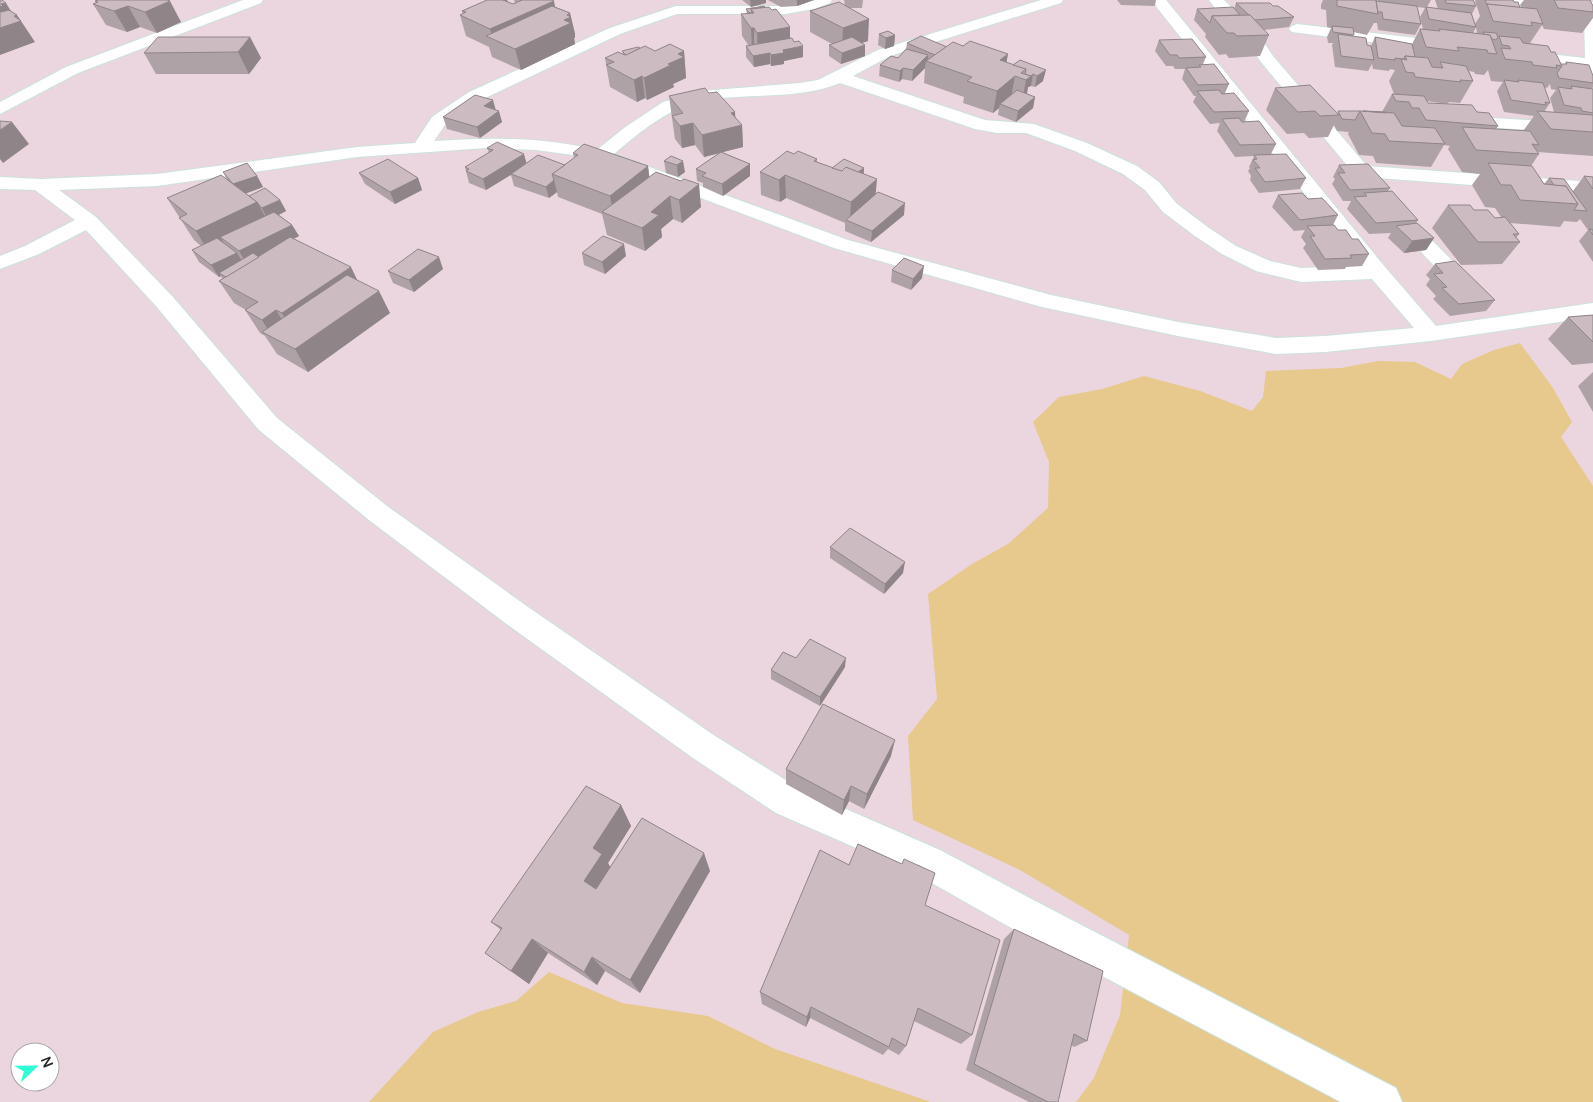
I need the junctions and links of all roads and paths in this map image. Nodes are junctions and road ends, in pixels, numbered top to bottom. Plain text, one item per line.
1 (256, 0) edge
2 (691, 0) edge
3 (825, 0) edge
4 (1056, 0) edge
5 (1158, 0) edge
6 (1216, 0) edge
7 (1500, 0) edge
8 (1587, 5) edge
9 (676, 10) junction
10 (1297, 29) dead end
11 (1464, 49) edge
12 (1503, 54) edge
13 (1593, 75) edge
14 (839, 77) junction
15 (0, 109) edge
16 (1445, 120) edge
17 (1593, 129) edge
18 (421, 147) junction
19 (600, 157) junction
20 (1361, 171) junction
21 (0, 183) edge
22 (40, 185) junction
23 (1593, 188) edge
24 (89, 221) junction
25 (0, 263) edge
26 (1378, 272) junction
27 (1593, 310) edge
28 (1492, 312) junction
29 (1431, 334) junction
30 (1382, 1102) edge

1 - 15 street
2 - 9 street
3 - 9 street
4 - 14 street
5 - 26 street
6 - 20 street
7 - 8 street
8 - 13 street
9 - 18 street
10 - 11 street
12 - 13 street
14 - 19 street
14 - 26 street
16 - 17 street
18 - 19 street
18 - 22 street
19 - 29 street
20 - 23 street
20 - 28 street
21 - 22 street
22 - 24 street
24 - 25 street
24 - 30 street
26 - 29 street
27 - 28 street
28 - 29 street

